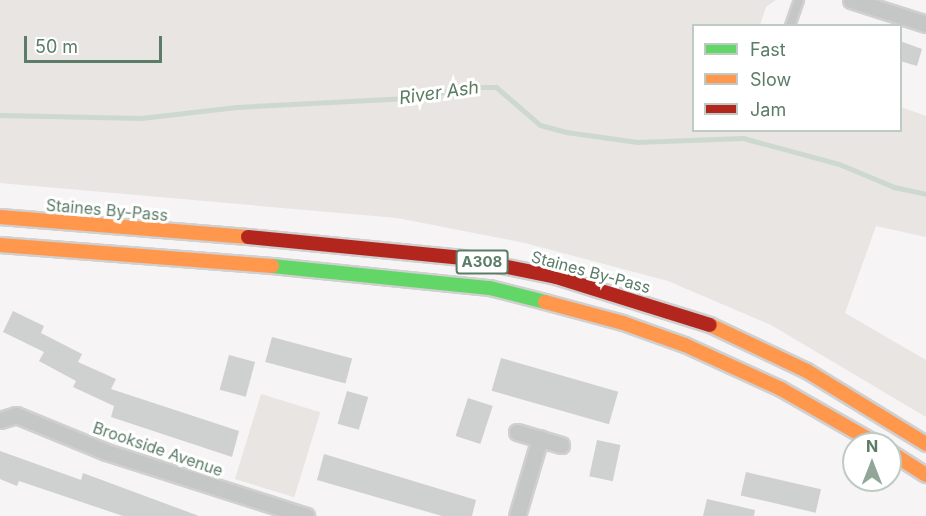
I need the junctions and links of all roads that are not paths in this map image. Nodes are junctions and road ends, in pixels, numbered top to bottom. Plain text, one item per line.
1 (799, 0) edge
2 (852, 0) edge
3 (791, 24) edge
4 (926, 24) edge
5 (0, 217) edge
6 (0, 245) edge
7 (0, 420) edge
8 (518, 432) dead end
9 (856, 432) edge
10 (540, 438) junction
11 (926, 444) edge
12 (561, 445) dead end
13 (902, 460) edge
14 (926, 475) edge
15 (265, 510) edge
16 (306, 516) edge
17 (517, 516) edge

1 - 3 lane
2 - 4 street
5 - 11 highway, Staines By-Pass / A308
6 - 9 highway, A308
7 - 15 street, Brookside Avenue
8 - 10 street
10 - 12 street
10 - 17 street
13 - 14 highway
15 - 16 street, Brookside Avenue

